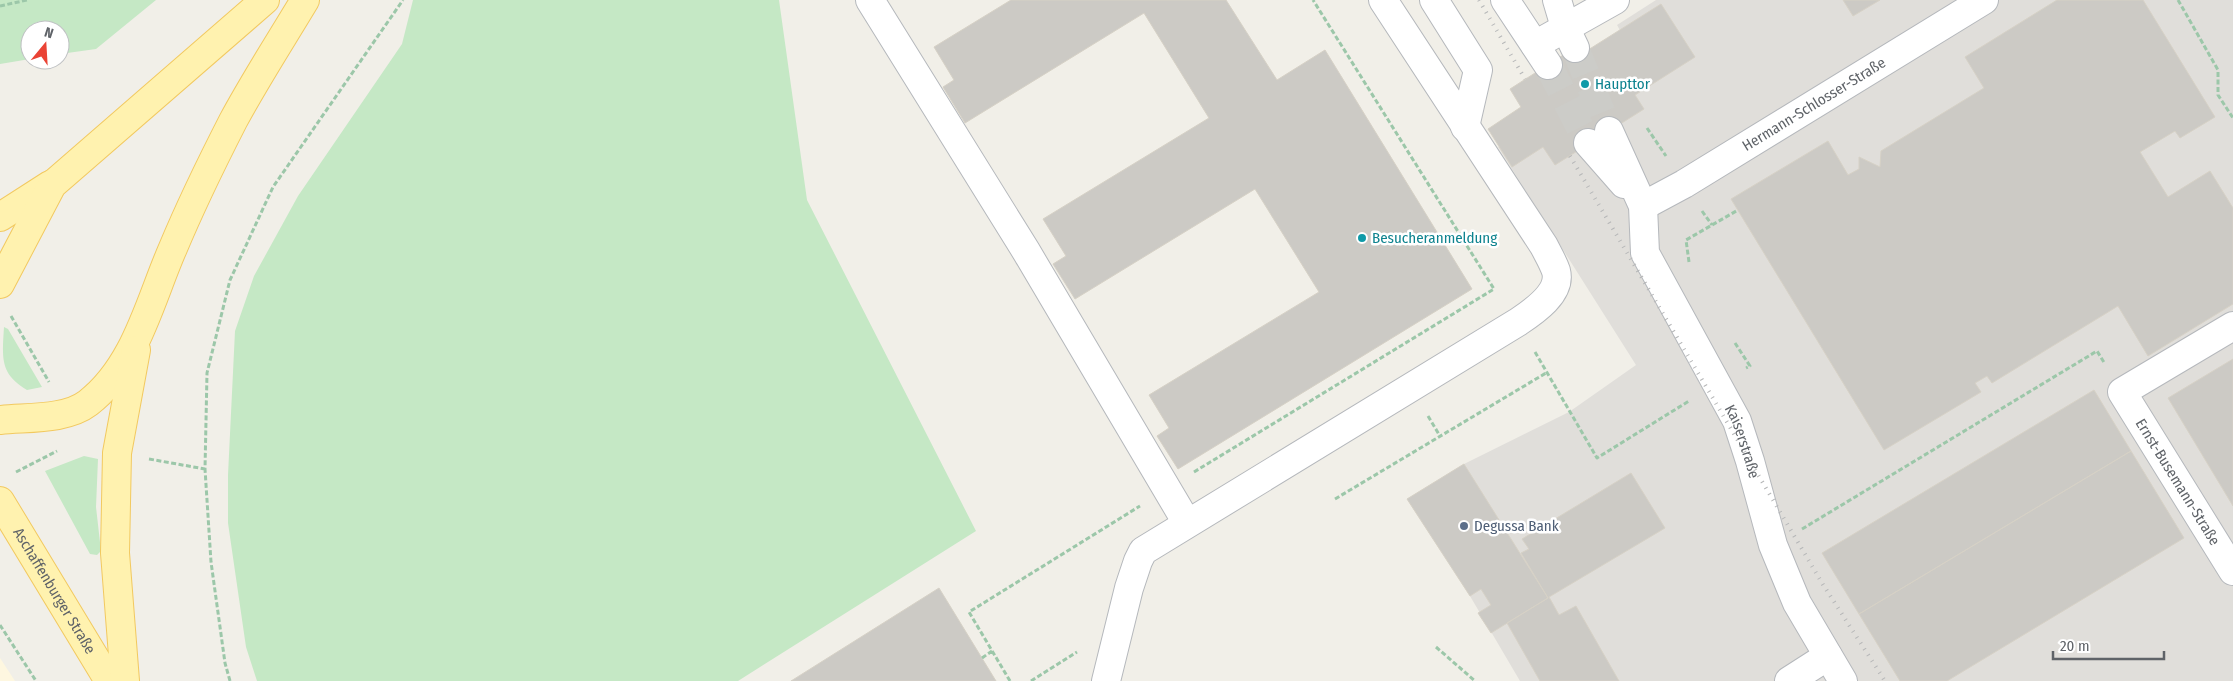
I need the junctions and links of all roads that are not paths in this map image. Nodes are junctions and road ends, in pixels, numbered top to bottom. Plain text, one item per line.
1 (266, 0) edge
2 (305, 0) edge
3 (870, 0) edge
4 (1383, 0) edge
5 (1434, 0) edge
6 (1505, 0) edge
7 (1557, 0) edge
8 (1615, 0) edge
9 (1984, 0) edge
10 (1570, 38) junction
11 (1465, 127) junction
12 (1599, 137) tunnel mouth
13 (52, 185) junction
14 (1643, 206) junction
15 (0, 217) edge
16 (0, 284) edge
17 (2233, 326) edge
18 (140, 332) junction
19 (0, 420) edge
20 (4, 488) edge
21 (1187, 523) junction
22 (2233, 571) edge
23 (1828, 656) junction
24 (109, 681) edge
25 (125, 681) edge
26 (1106, 681) edge
27 (1789, 681) edge
28 (1843, 681) edge

1 - 13 main road
2 - 18 main road
3 - 21 lane
4 - 11 lane
5 - 11 lane
6 - 10 lane
7 - 10 lane
8 - 10 lane
9 - 14 lane, Hermann-Schlosser-Straße
11 - 21 lane
12 - 14 lane, Kaiserstraße
13 - 15 main road
13 - 16 main road
14 - 23 lane, Kaiserstraße
17 - 22 lane, Ernst-Busemann-Straße
18 - 19 main road
18 - 25 main road
20 - 24 main road, Aschaffenburger Straße
21 - 26 lane
23 - 27 lane
23 - 28 lane, Kaiserstraße

